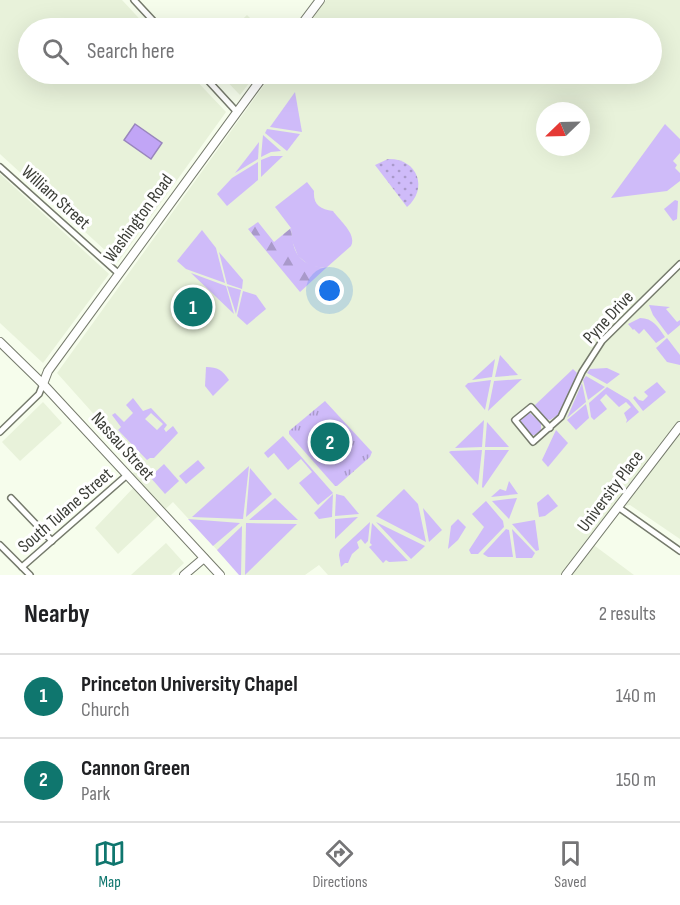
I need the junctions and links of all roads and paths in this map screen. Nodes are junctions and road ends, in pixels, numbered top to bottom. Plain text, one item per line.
1 (134, 0) edge
2 (320, 0) edge
3 (151, 18) edge
4 (306, 18) edge
5 (211, 84) edge
6 (257, 84) edge
7 (236, 111) junction
8 (0, 167) edge
9 (680, 264) edge
10 (118, 273) junction
11 (0, 342) edge
12 (43, 384) junction
13 (680, 426) edge
14 (550, 428) junction
15 (0, 432) edge
16 (128, 475) junction
17 (11, 498) dead end
18 (618, 507) junction
19 (52, 541) junction
20 (0, 545) edge
21 (5, 550) junction
22 (680, 551) edge
23 (0, 555) edge
24 (204, 558) junction
25 (22, 567) junction
26 (30, 575) edge
27 (184, 575) edge
28 (220, 575) edge
29 (566, 575) edge

1 - 3 street
2 - 4 main road
5 - 7 street
6 - 7 main road, Washington Road
7 - 10 main road, Washington Road
8 - 10 street, William Street
9 - 14 street, Pyne Drive
10 - 12 main road, Washington Road
11 - 12 street, Nassau Street
12 - 15 street
12 - 16 main road, Nassau Street
13 - 18 street, University Place
14 - 14 street
16 - 19 street, South Tulane Street
16 - 24 main road, Nassau Street
17 - 19 street
18 - 22 street
18 - 29 street, University Place
19 - 25 street, South Tulane Street
20 - 21 street
21 - 23 street
21 - 25 street
24 - 27 street
24 - 28 main road, Nassau Street
25 - 26 street

